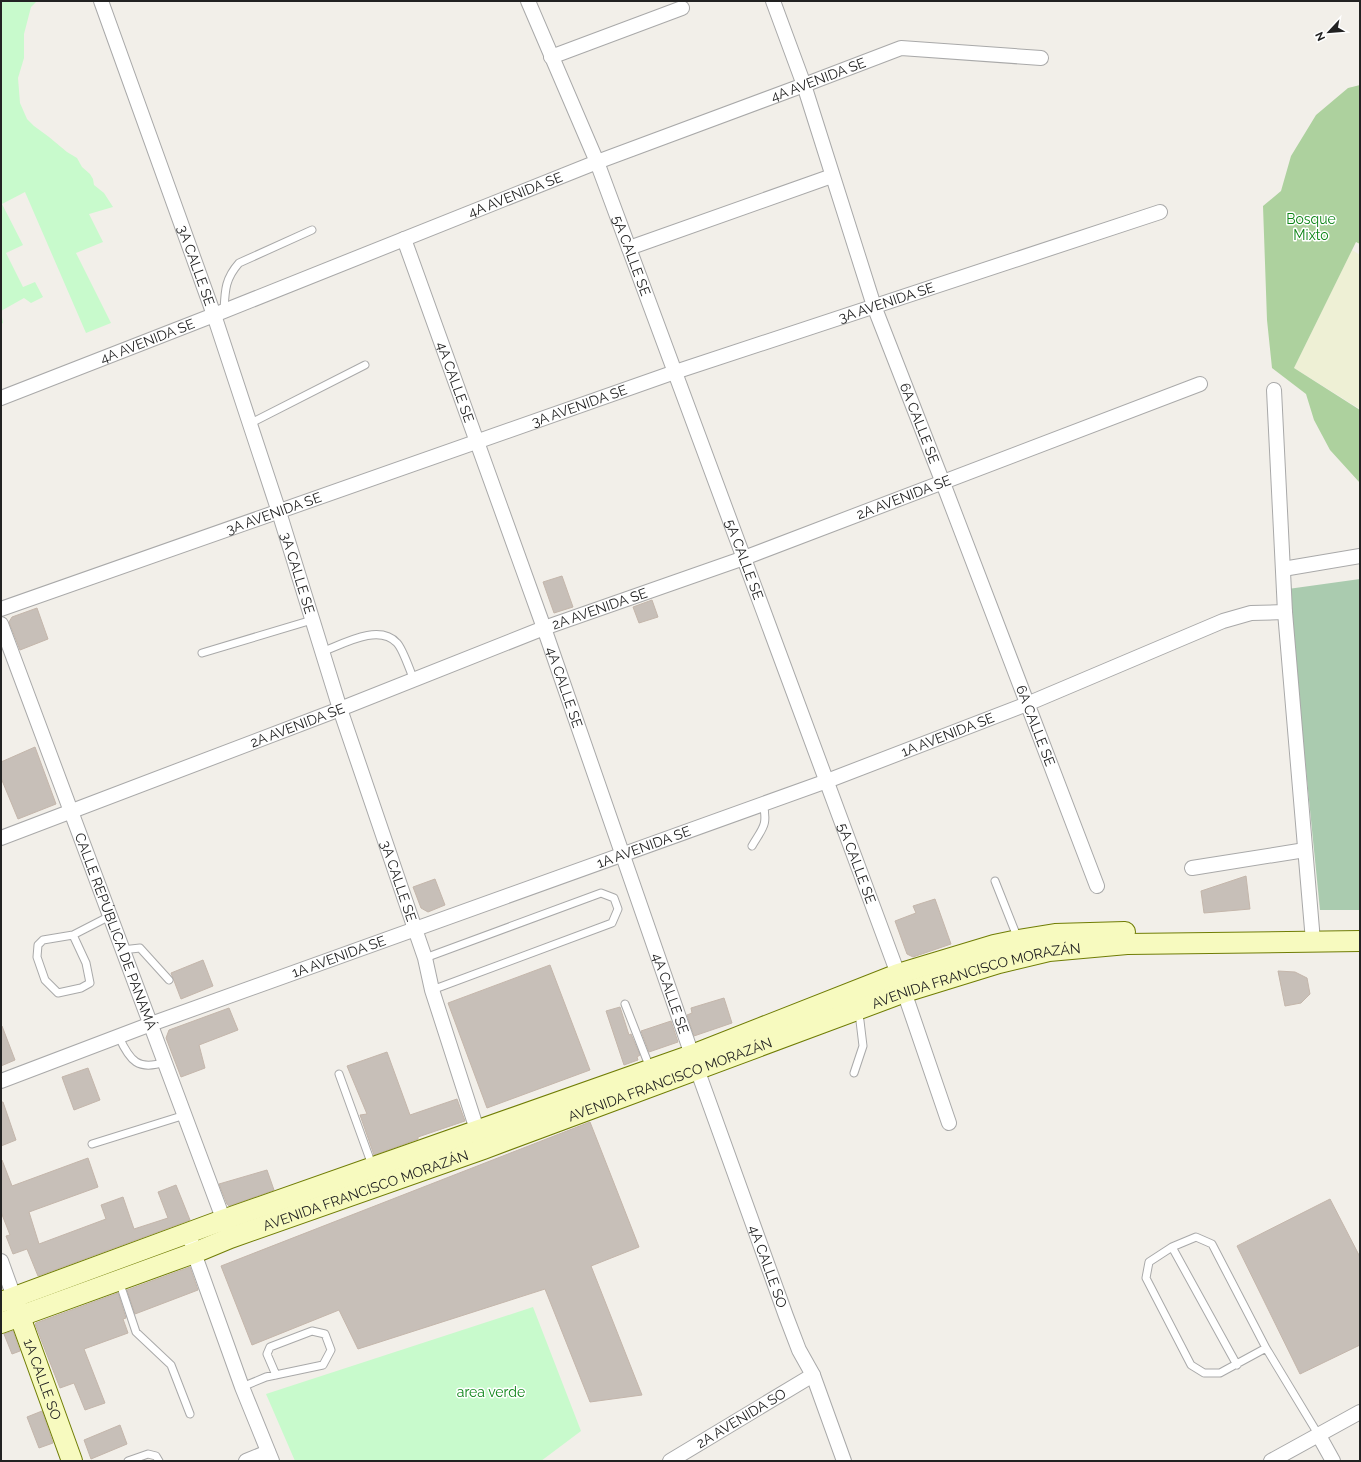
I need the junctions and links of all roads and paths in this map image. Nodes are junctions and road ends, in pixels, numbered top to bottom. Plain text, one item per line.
1 (101, 1) edge
2 (528, 1) edge
3 (773, 1) edge
4 (682, 8) dead end
5 (551, 57) junction
6 (1041, 58) dead end
7 (804, 85) junction
8 (597, 162) junction
9 (832, 176) junction
10 (1160, 212) dead end
11 (312, 230) dead end
12 (404, 239) junction
13 (629, 248) junction
14 (874, 306) junction
15 (219, 313) junction
16 (365, 365) dead end
17 (674, 372) junction
18 (1200, 384) dead end
19 (1274, 390) dead end
20 (1, 398) edge
21 (249, 424) junction
22 (477, 441) junction
23 (944, 483) junction
24 (278, 512) junction
25 (1360, 556) edge
26 (744, 558) junction
27 (1283, 569) junction
28 (1, 609) edge
29 (1285, 612) junction
30 (312, 620) junction
31 (1, 624) edge
32 (544, 628) junction
33 (322, 652) junction
34 (202, 653) dead end
35 (414, 680) junction
36 (1027, 704) junction
37 (340, 709) junction
38 (827, 781) junction
39 (763, 803) junction
40 (70, 812) junction
41 (1, 838) edge
42 (752, 846) dead end
43 (1305, 850) junction
44 (623, 853) junction
45 (1192, 868) dead end
46 (995, 881) dead end
47 (1097, 886) dead end
48 (110, 916) junction
49 (1360, 928) edge
50 (415, 929) junction
51 (73, 935) junction
52 (1312, 935) junction
53 (1127, 938) junction
54 (1018, 940) junction
55 (1360, 941) edge
56 (122, 950) junction
57 (424, 958) junction
58 (169, 980) dead end
59 (902, 983) junction
60 (432, 990) junction
61 (625, 1004) dead end
62 (858, 1010) junction
63 (151, 1024) junction
64 (119, 1037) junction
65 (165, 1062) junction
66 (694, 1062) junction
67 (650, 1070) junction
68 (854, 1073) dead end
69 (339, 1074) dead end
70 (1, 1081) edge
71 (185, 1115) junction
72 (949, 1123) dead end
73 (480, 1140) junction
74 (92, 1144) dead end
75 (373, 1168) junction
76 (227, 1229) junction
77 (190, 1232) junction
78 (1172, 1247) junction
79 (194, 1253) junction
80 (1, 1261) edge
81 (119, 1279) junction
82 (7, 1300) edge
83 (19, 1316) junction
84 (1, 1323) edge
85 (1266, 1348) junction
86 (1237, 1365) junction
87 (276, 1375) junction
88 (813, 1375) junction
89 (242, 1387) junction
90 (1360, 1412) edge
91 (190, 1414) dead end
92 (1318, 1434) junction
93 (270, 1457) edge
94 (72, 1461) edge
95 (128, 1461) edge
96 (159, 1461) edge
97 (246, 1461) edge
98 (670, 1461) edge
99 (844, 1461) edge
100 (1271, 1461) edge
101 (1334, 1461) edge

1 - 15 street, 3A CALLE SE
2 - 5 street, 5A CALLE SE
3 - 7 street, 6A CALLE SE
4 - 5 street
5 - 8 street, 5A CALLE SE
6 - 7 street, 4A AVENIDA SE
7 - 8 street, 4A AVENIDA SE
7 - 9 street, 6A CALLE SE
8 - 12 street, 4A AVENIDA SE
8 - 13 street, 5A CALLE SE
9 - 13 street
9 - 14 street, 6A CALLE SE
10 - 14 street, 3A AVENIDA SE
11 - 15 lane
12 - 15 street, 4A AVENIDA SE
12 - 22 street, 4A CALLE SE
13 - 17 street, 5A CALLE SE
14 - 17 street, 3A AVENIDA SE
14 - 23 street, 6A CALLE SE
15 - 20 street, 4A AVENIDA SE
15 - 21 street, 3A CALLE SE
16 - 21 lane
17 - 22 street, 3A AVENIDA SE
17 - 26 street, 5A CALLE SE
18 - 23 street, 2A AVENIDA SE
19 - 27 street
21 - 24 street, 3A CALLE SE
22 - 24 street, 3A AVENIDA SE
22 - 32 street, 4A CALLE SE
23 - 26 street, 2A AVENIDA SE
23 - 36 street, 6A CALLE SE
24 - 28 street, 3A AVENIDA SE
24 - 30 street, 3A CALLE SE
25 - 27 street
26 - 32 street, 2A AVENIDA SE
26 - 38 street, 5A CALLE SE
27 - 29 street
29 - 36 street, 1A AVENIDA SE
29 - 43 street
30 - 33 street, 3A CALLE SE
30 - 34 lane
31 - 40 street, CALLE REPÚBLICA DE PANAMÁ
32 - 35 street, 2A AVENIDA SE
32 - 44 street, 4A CALLE SE
33 - 35 lane
33 - 37 street, 3A CALLE SE
35 - 37 street, 2A AVENIDA SE
36 - 38 street, 1A AVENIDA SE
36 - 47 street, 6A CALLE SE
37 - 40 street, 2A AVENIDA SE
37 - 50 street, 3A CALLE SE
38 - 39 street, 1A AVENIDA SE
38 - 59 street, 5A CALLE SE
39 - 42 lane
39 - 44 street, 1A AVENIDA SE
40 - 41 street, 2A AVENIDA SE
40 - 48 street, CALLE REPÚBLICA DE PANAMÁ
43 - 45 street
43 - 52 street
44 - 50 street, 1A AVENIDA SE
44 - 66 street, 4A CALLE SE
46 - 54 lane
48 - 51 lane
48 - 56 street, CALLE REPÚBLICA DE PANAMÁ
49 - 52 main road, AVENIDA FRANCISCO MORAZÁN
50 - 57 street, 3A CALLE SE
50 - 63 street, 1A AVENIDA SE
51 - 51 lane
52 - 53 main road, AVENIDA FRANCISCO MORAZÁN
52 - 55 main road, AVENIDA FRANCISCO MORAZÁN
53 - 54 main road, AVENIDA FRANCISCO MORAZÁN
53 - 59 main road, AVENIDA FRANCISCO MORAZÁN
54 - 59 main road, AVENIDA FRANCISCO MORAZÁN
56 - 58 lane
56 - 63 street, CALLE REPÚBLICA DE PANAMÁ
57 - 60 street, 3A CALLE SE
57 - 60 lane
59 - 62 main road, AVENIDA FRANCISCO MORAZÁN
59 - 66 main road, AVENIDA FRANCISCO MORAZÁN
59 - 72 street, 5A CALLE SE
60 - 73 street, 3A CALLE SE
61 - 67 lane
62 - 66 main road, AVENIDA FRANCISCO MORAZÁN
62 - 68 lane
63 - 64 street, 1A AVENIDA SE
63 - 65 street, CALLE REPÚBLICA DE PANAMÁ
64 - 65 lane
64 - 70 street, 1A AVENIDA SE
65 - 71 street, CALLE REPÚBLICA DE PANAMÁ
66 - 67 main road, AVENIDA FRANCISCO MORAZÁN
66 - 73 main road, AVENIDA FRANCISCO MORAZÁN
66 - 88 street, 4A CALLE SO
67 - 73 main road, AVENIDA FRANCISCO MORAZÁN
69 - 75 lane
71 - 74 lane
71 - 76 street, CALLE REPÚBLICA DE PANAMÁ
73 - 75 main road, AVENIDA FRANCISCO MORAZÁN
73 - 76 main road, AVENIDA FRANCISCO MORAZÁN
75 - 76 main road, AVENIDA FRANCISCO MORAZÁN
76 - 77 main road, AVENIDA FRANCISCO MORAZÁN
76 - 79 main road, AVENIDA FRANCISCO MORAZÁN
77 - 79 street
77 - 82 main road, AVENIDA FRANCISCO MORAZÁN
78 - 85 lane
78 - 86 lane
78 - 86 lane
79 - 81 main road, AVENIDA FRANCISCO MORAZÁN
79 - 89 street
80 - 82 street
81 - 83 main road, AVENIDA FRANCISCO MORAZÁN
81 - 91 lane
82 - 83 main road, 1A CALLE SO
83 - 84 main road, AVENIDA FRANCISCO MORAZÁN
83 - 94 main road, 1A CALLE SO
85 - 86 lane
85 - 92 lane
87 - 87 lane
87 - 89 lane
88 - 98 street, 2A AVENIDA SO
88 - 99 street, 4A CALLE SO
89 - 93 street
90 - 92 street
92 - 100 street
92 - 101 street
93 - 97 street
95 - 96 lane

